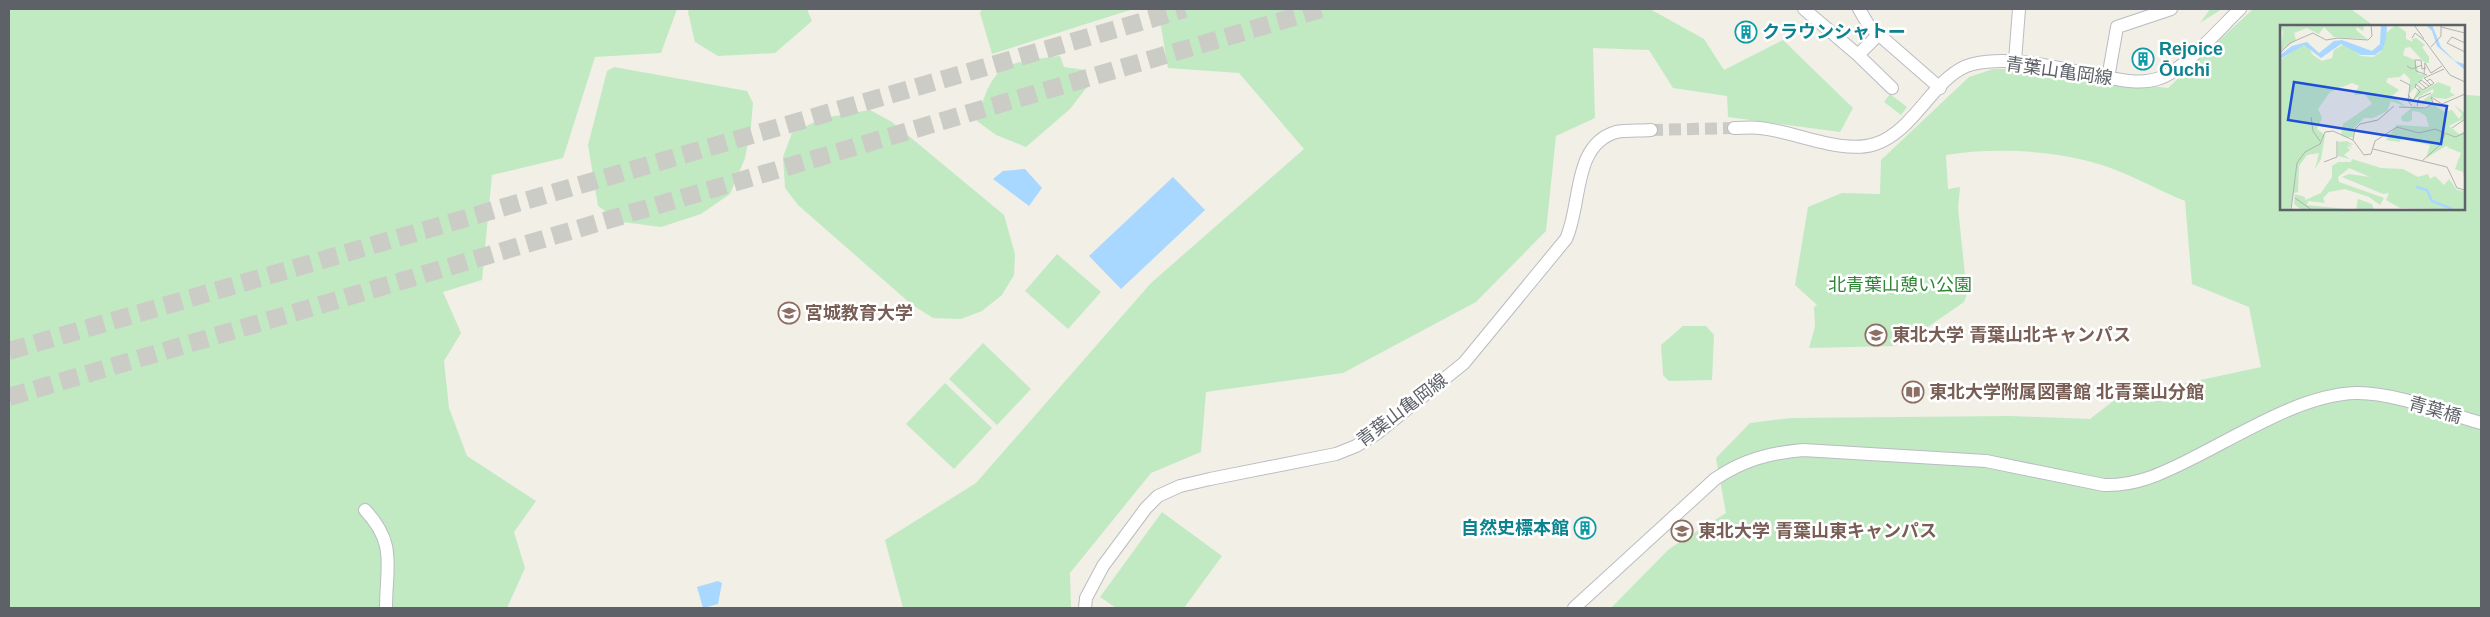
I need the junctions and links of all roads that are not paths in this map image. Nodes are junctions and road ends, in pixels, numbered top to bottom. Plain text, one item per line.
1 (1804, 9) edge
2 (1859, 9) edge
3 (2019, 9) edge
4 (2171, 9) edge
5 (2240, 9) edge
6 (1879, 34) junction
7 (1858, 55) junction
8 (2015, 61) junction
9 (2108, 78) junction
10 (1892, 88) dead end
11 (1940, 88) junction
12 (1734, 128) tunnel mouth
13 (1652, 130) tunnel mouth
14 (2481, 423) edge
15 (365, 510) dead end
16 (386, 608) edge
17 (1085, 608) edge
18 (1574, 608) edge

1 - 7 street
2 - 6 street
3 - 8 street
4 - 9 street
5 - 9 street, 青葉山亀岡線
6 - 7 street
6 - 11 street
7 - 10 street
8 - 9 street, 青葉山亀岡線
8 - 11 street, 青葉山亀岡線
11 - 12 street, 青葉山亀岡線
13 - 17 street, 青葉山亀岡線
14 - 18 street, 青葉橋
15 - 16 street

